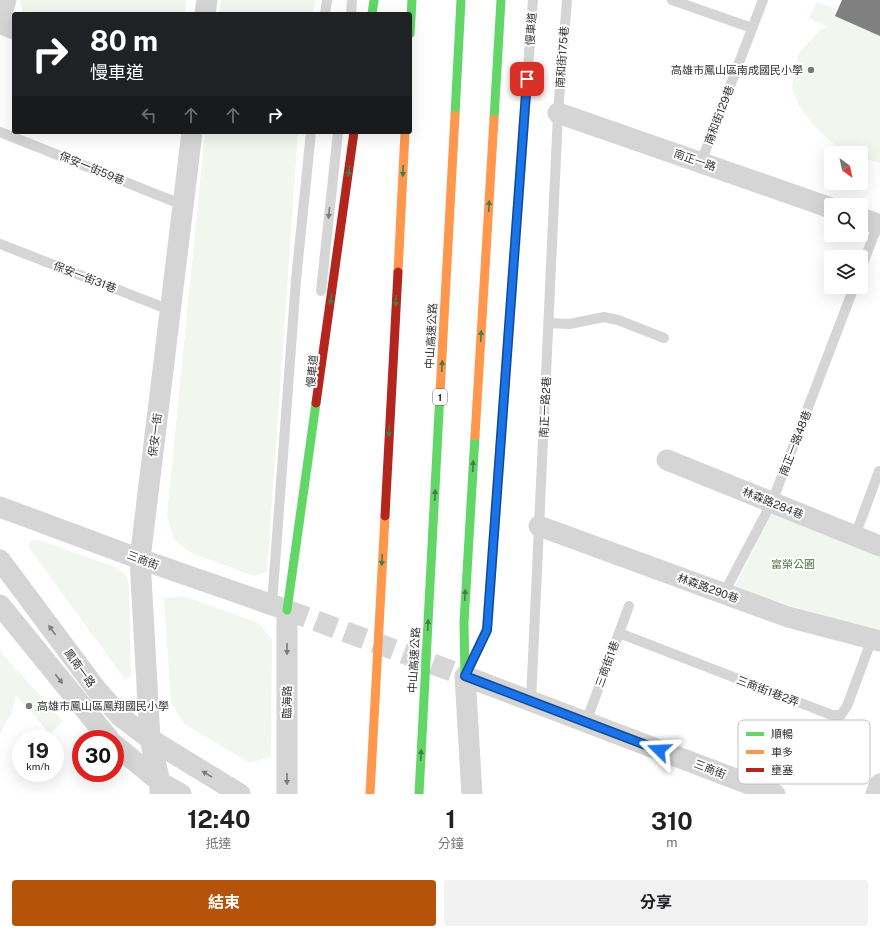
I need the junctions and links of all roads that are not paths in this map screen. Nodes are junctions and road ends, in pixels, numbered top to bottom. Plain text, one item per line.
1 (6, 0) edge
2 (207, 0) edge
3 (327, 0) edge
4 (352, 0) edge
5 (374, 0) edge
6 (412, 0) edge
7 (461, 0) edge
8 (501, 0) edge
9 (533, 0) edge
10 (567, 0) edge
11 (672, 0) edge
12 (763, 0) edge
13 (205, 12) edge
14 (325, 12) edge
15 (351, 12) edge
16 (372, 12) edge
17 (411, 12) edge
18 (0, 18) edge
19 (0, 23) edge
20 (12, 28) edge
21 (752, 28) junction
22 (558, 113) junction
23 (0, 132) edge
24 (192, 134) edge
25 (311, 134) edge
26 (338, 134) edge
27 (354, 134) edge
28 (405, 134) edge
29 (701, 162) junction
30 (183, 205) junction
31 (824, 206) edge
32 (873, 222) edge
33 (0, 244) edge
34 (866, 250) edge
35 (851, 294) edge
36 (170, 310) junction
37 (549, 323) junction
38 (664, 338) dead end
39 (667, 460) dead end
40 (879, 471) dead end
41 (772, 502) junction
42 (0, 507) edge
43 (539, 526) junction
44 (855, 536) junction
45 (880, 546) edge
46 (140, 559) junction
47 (0, 560) edge
48 (724, 593) junction
49 (0, 605) edge
50 (629, 606) dead end
51 (280, 607) junction
52 (619, 633) junction
53 (876, 640) edge
54 (465, 676) junction
55 (531, 701) junction
56 (586, 722) junction
57 (101, 730) edge
58 (150, 739) junction
59 (124, 754) edge
60 (738, 780) edge
61 (749, 784) edge
62 (880, 784) edge
63 (160, 788) edge
64 (181, 794) edge
65 (240, 794) edge
66 (287, 794) edge
67 (370, 794) edge
68 (419, 794) edge
69 (472, 794) edge
70 (775, 794) edge
71 (876, 794) edge

1 - 18 street
2 - 13 street
3 - 14 lane
4 - 15 lane
5 - 16 highway
6 - 17 highway
68 -> 7 highway, 中山高速公路 / 1
54 -> 8 highway
9 - 54 lane, 慢車道
10 - 22 lane, 南和街175巷
11 - 21 lane
12 - 21 lane, 南和街129巷
19 - 20 street
21 - 29 lane, 南和街129巷
22 - 29 street, 南正一路
22 - 37 lane, 南正一路2巷
23 - 30 lane, 保安一街59巷
24 - 30 street, 保安一街
25 - 51 lane
26 -> 51 lane, 慢車道
27 -> 51 highway
28 -> 67 highway
29 - 31 street, 南正一路
30 - 36 street, 保安一街
32 - 34 lane
33 - 36 lane, 保安一街31巷
35 - 41 lane, 南正一路48巷
36 - 46 street, 保安一街
37 - 38 lane
37 - 43 lane, 南正一路2巷
39 - 41 street, 林森路284巷
40 - 44 lane
41 - 44 street, 林森路284巷
41 - 48 lane, 南正一路48巷
42 - 46 street, 三商街
43 - 48 street, 林森路290巷
43 - 55 lane, 南正一路2巷
44 - 45 street, 林森路284巷
46 - 51 street, 三商街
46 - 58 street, 保安一街
58 -> 47 street, 鳳南一路
48 - 53 street, 林森路290巷
49 -> 57 street, 鳳南一路
50 - 52 lane, 三商街1巷
51 -> 66 street, 臨海路
52 - 53 lane, 三商街1巷2弄
52 - 56 lane, 三商街1巷
54 - 55 street, 三商街
54 - 69 street
55 - 56 street, 三商街
56 - 60 street, 三商街
58 - 63 street, 保安一街
65 -> 58 street, 鳳南一路
59 - 63 street
61 - 70 street, 三商街
62 - 71 street
63 - 64 street

